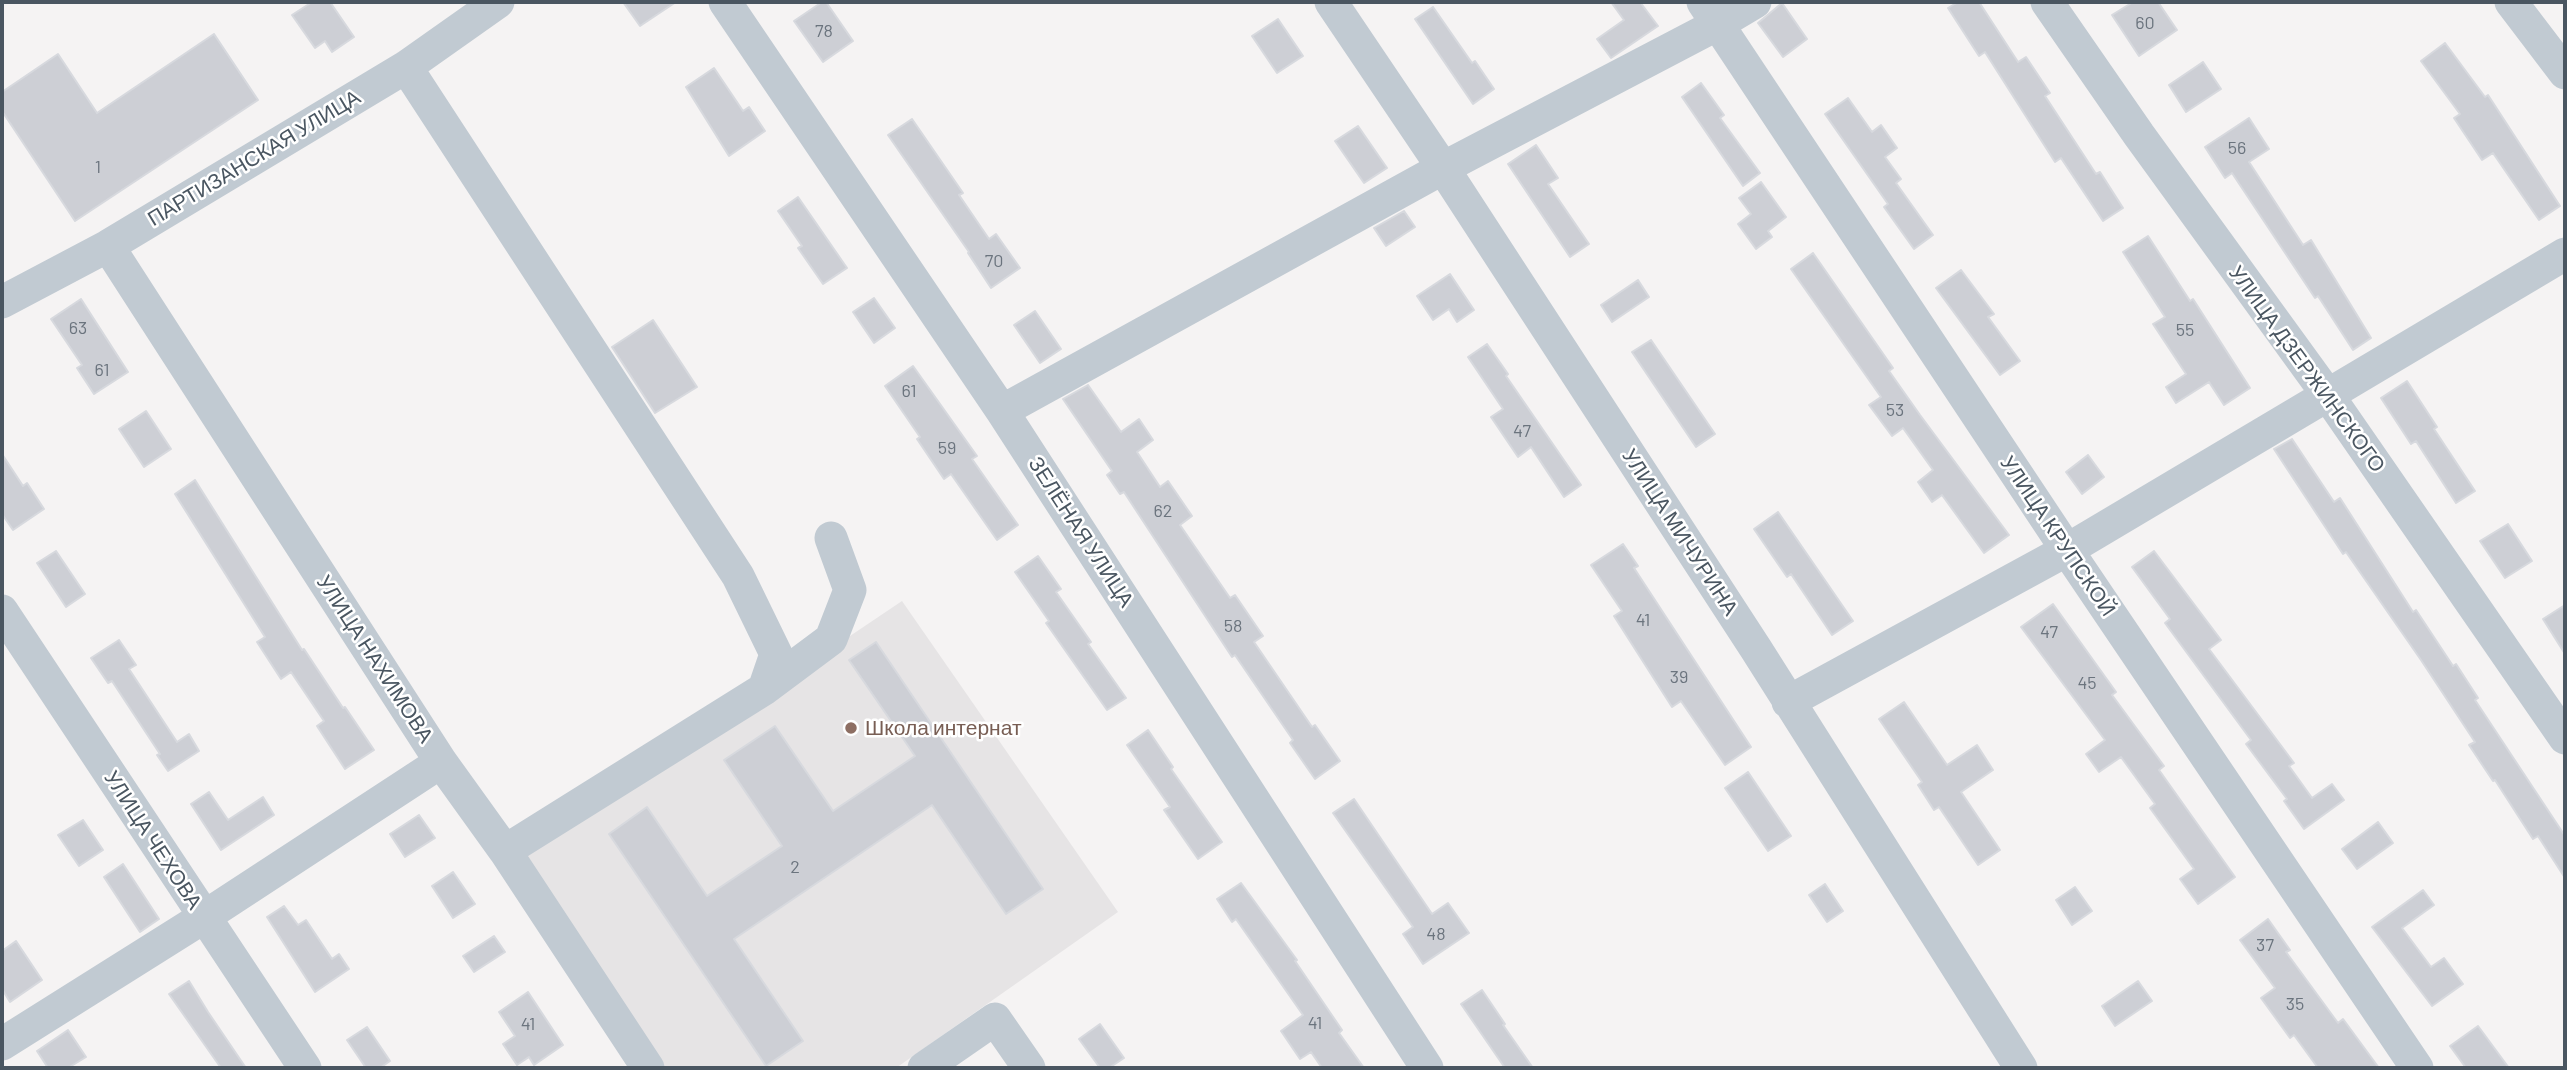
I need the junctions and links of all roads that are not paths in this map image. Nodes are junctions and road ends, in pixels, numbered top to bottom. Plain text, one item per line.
1 (498, 2) edge
2 (725, 2) edge
3 (1331, 2) edge
4 (1755, 2) edge
5 (2047, 2) edge
6 (2511, 2) edge
7 (1710, 13) edge
8 (406, 66) junction
9 (2565, 73) edge
10 (1443, 168) junction
11 (108, 246) junction
12 (2565, 254) edge
13 (2, 302) edge
14 (2327, 394) junction
15 (1002, 411) junction
16 (831, 538) dead end
17 (2067, 550) junction
18 (2, 611) edge
19 (764, 689) junction
20 (1788, 702) junction
21 (2565, 738) edge
22 (441, 762) junction
23 (505, 851) junction
24 (204, 917) junction
25 (2, 1044) edge
26 (305, 1068) edge
27 (648, 1068) edge
28 (924, 1068) edge
29 (1029, 1068) edge
30 (1427, 1068) edge
31 (2021, 1068) edge
32 (2417, 1068) edge

1 - 8 street, ПАРТИЗАНСКАЯ УЛИЦА
2 - 15 street, ЗЕЛЁНАЯ УЛИЦА
3 - 10 street, УЛИЦА МИЧУРИНА
4 - 7 street
5 - 14 street, УЛИЦА ДЗЕРЖИНСКОГО
6 - 9 street
7 - 10 street
7 - 17 street, УЛИЦА КРУПСКОЙ
8 - 11 street, ПАРТИЗАНСКАЯ УЛИЦА
8 - 19 street
10 - 15 street
10 - 20 street, УЛИЦА МИЧУРИНА
11 - 13 street, ПАРТИЗАНСКАЯ УЛИЦА
11 - 22 street, УЛИЦА НАХИМОВА
12 - 14 street
14 - 17 street
14 - 21 street, УЛИЦА ДЗЕРЖИНСКОГО
15 - 30 street, ЗЕЛЁНАЯ УЛИЦА
16 - 19 street
17 - 20 street
17 - 32 street, УЛИЦА КРУПСКОЙ
18 - 24 street, УЛИЦА ЧЕХОВА
19 - 23 street
20 - 31 street, УЛИЦА МИЧУРИНА
22 - 23 street, УЛИЦА НАХИМОВА
22 - 24 street
23 - 27 street, УЛИЦА НАХИМОВА
24 - 25 street
24 - 26 street, УЛИЦА ЧЕХОВА
28 - 29 street

